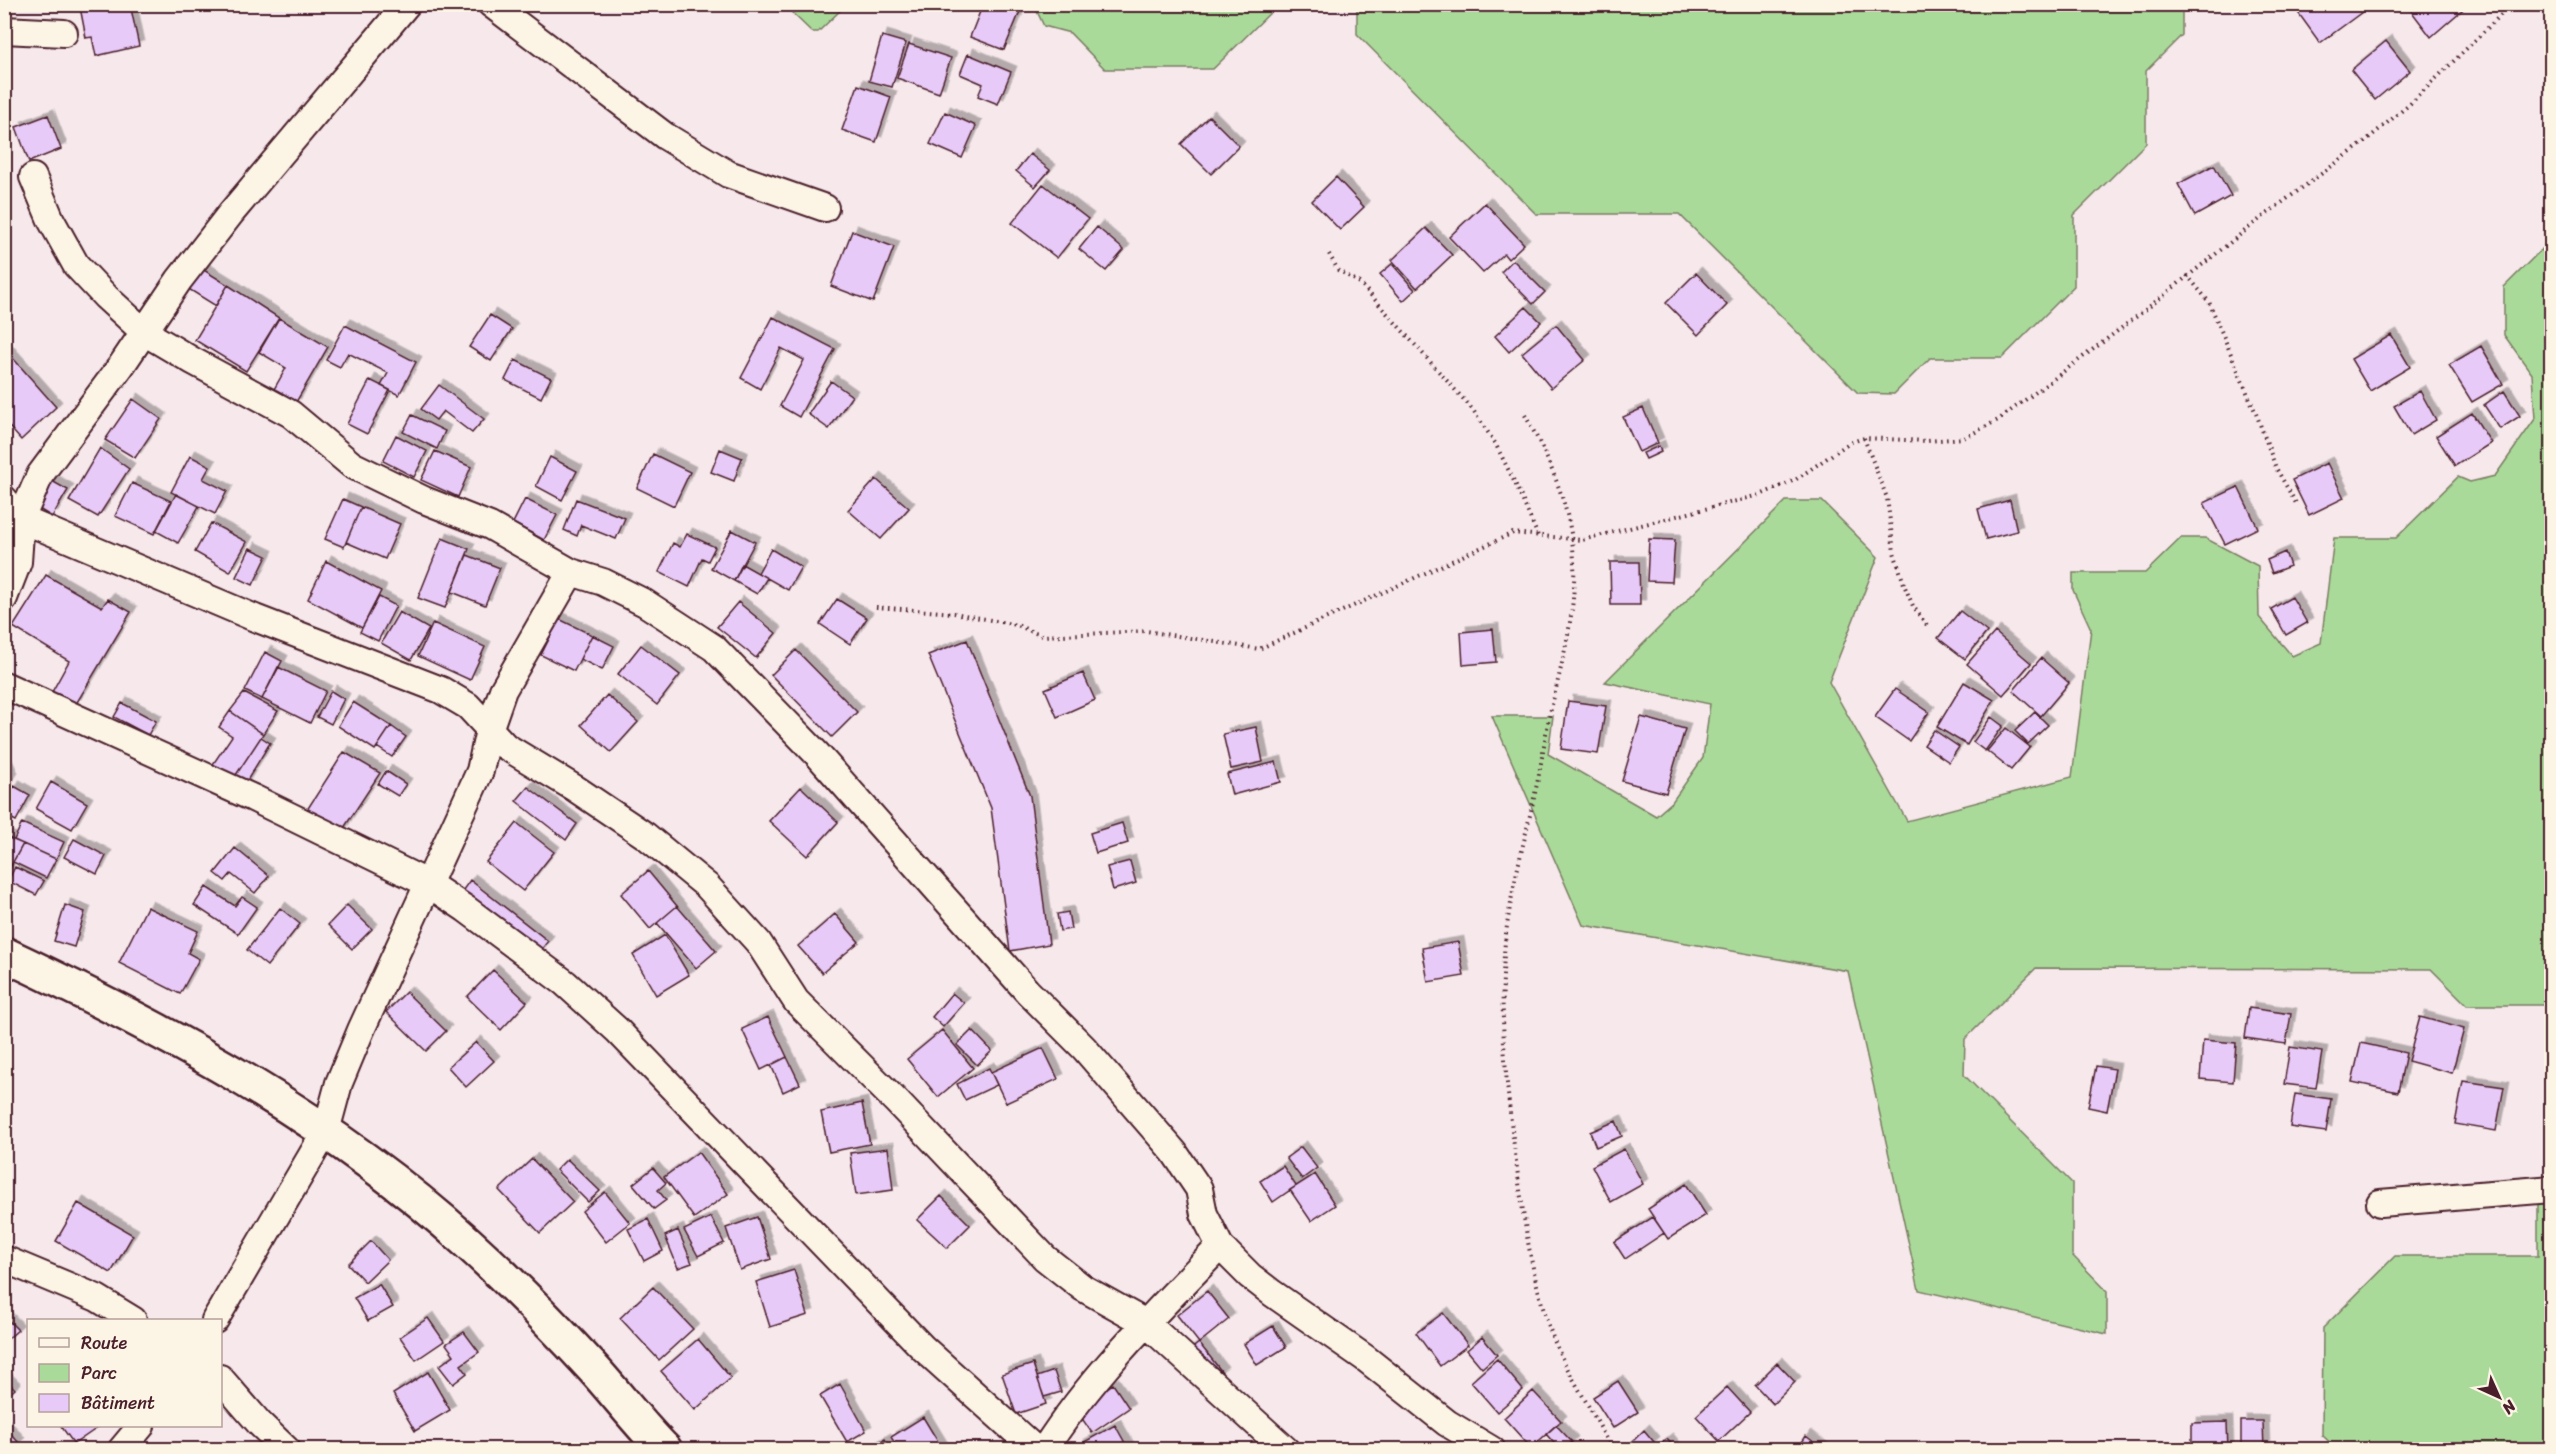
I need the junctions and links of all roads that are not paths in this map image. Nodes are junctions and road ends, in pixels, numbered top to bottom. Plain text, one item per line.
1 (407, 4) edge
2 (491, 4) edge
3 (4, 30) edge
4 (64, 33) dead end
5 (33, 177) dead end
6 (825, 208) dead end
7 (144, 332) junction
8 (4, 499) edge
9 (21, 519) junction
10 (571, 572) junction
11 (4, 598) edge
12 (4, 685) edge
13 (489, 730) junction
14 (427, 883) junction
15 (4, 954) edge
16 (326, 1131) junction
17 (2552, 1189) edge
18 (2380, 1203) dead end
19 (1220, 1246) junction
20 (4, 1259) edge
21 (132, 1319) edge
22 (216, 1319) edge
23 (1146, 1323) junction
24 (222, 1379) edge
25 (139, 1427) edge
26 (121, 1449) edge
27 (287, 1449) edge
28 (665, 1449) edge
29 (1036, 1449) edge
30 (1044, 1449) edge
31 (1286, 1449) edge
32 (1492, 1449) edge

1 - 7 street
2 - 6 street
3 - 4 street
5 - 7 street
7 - 9 street
7 - 10 street
8 - 9 street
9 - 11 street
9 - 13 street
10 - 13 street
10 - 19 street
12 - 14 street
13 - 14 street
13 - 23 street
14 - 16 street
14 - 29 street
15 - 16 main road
16 - 22 street
16 - 28 main road
17 - 18 street
19 - 23 street
19 - 32 street
20 - 21 street
23 - 30 street
23 - 31 street
24 - 27 street
25 - 26 street

